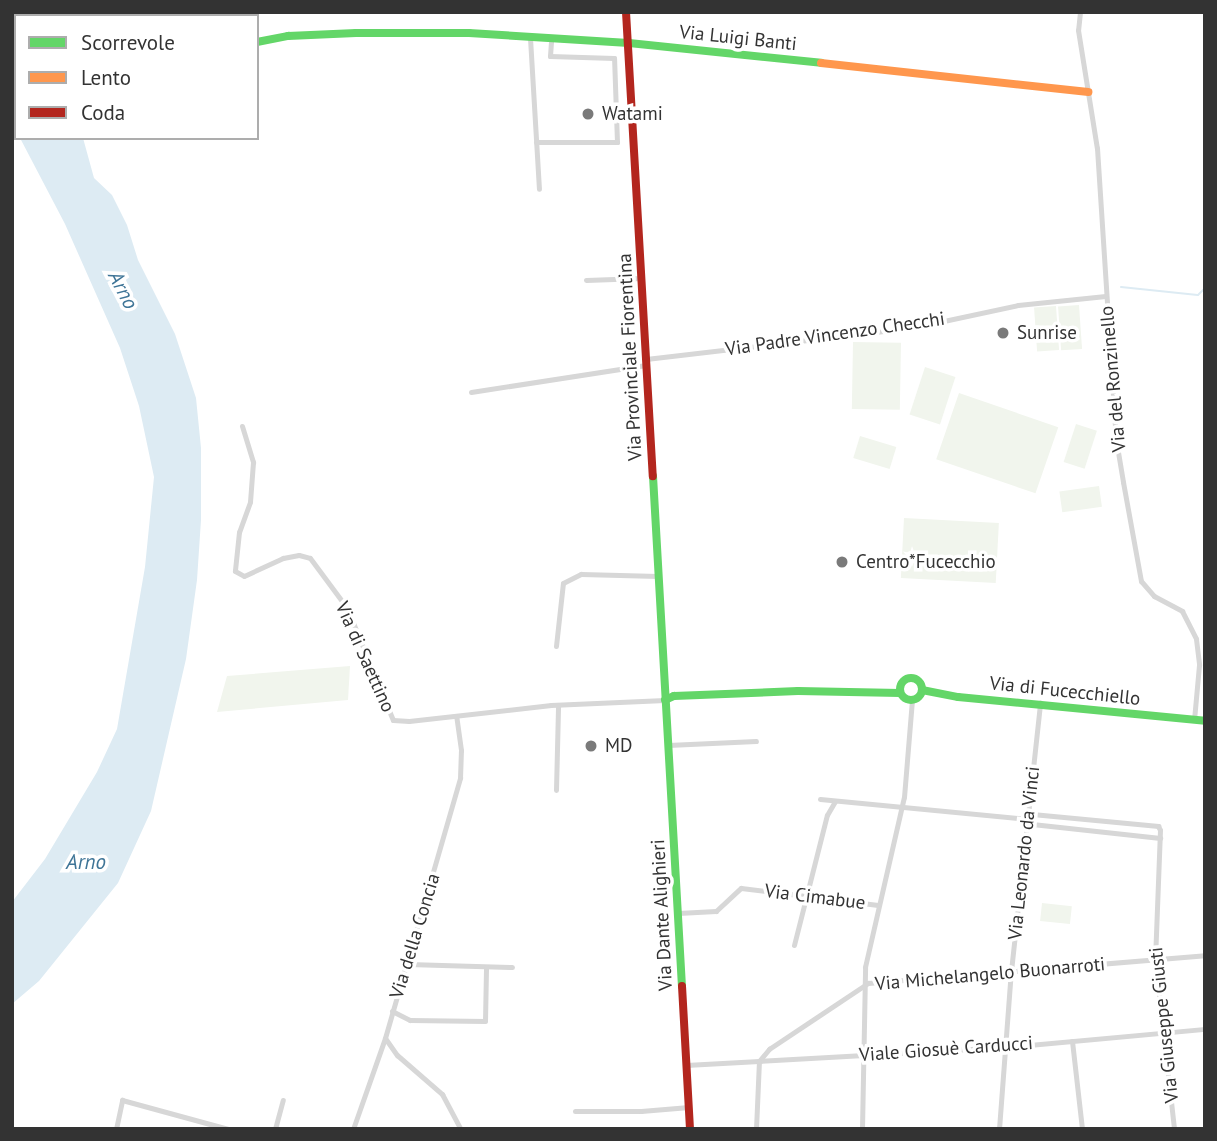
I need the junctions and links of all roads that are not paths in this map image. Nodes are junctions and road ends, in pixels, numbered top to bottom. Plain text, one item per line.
1 (626, 12) edge
2 (1080, 12) edge
3 (530, 38) junction
4 (551, 40) junction
5 (259, 42) edge
6 (629, 43) junction
7 (1088, 92) junction
8 (536, 142) junction
9 (617, 142) junction
10 (634, 142) junction
11 (539, 189) dead end
12 (642, 278) junction
13 (586, 281) dead end
14 (1106, 296) junction
15 (646, 362) junction
16 (471, 392) dead end
17 (242, 426) dead end
18 (658, 576) junction
19 (556, 646) dead end
20 (922, 690) junction
21 (900, 692) junction
22 (665, 700) junction
23 (912, 700) junction
24 (1041, 703) junction
25 (558, 706) junction
26 (456, 716) junction
27 (1194, 720) junction
28 (1205, 721) edge
29 (756, 741) dead end
30 (668, 745) junction
31 (556, 790) dead end
32 (820, 799) dead end
33 (835, 801) junction
34 (901, 808) junction
35 (1027, 819) junction
36 (1160, 838) junction
37 (807, 895) junction
38 (878, 905) junction
39 (678, 913) junction
40 (794, 945) dead end
41 (1205, 955) edge
42 (1155, 960) junction
43 (408, 964) junction
44 (486, 967) junction
45 (512, 967) dead end
46 (1011, 971) junction
47 (863, 987) junction
48 (392, 1011) junction
49 (1205, 1029) edge
50 (1163, 1032) junction
51 (385, 1038) junction
52 (1072, 1041) junction
53 (1006, 1047) junction
54 (863, 1055) junction
55 (759, 1061) junction
56 (686, 1065) junction
57 (283, 1100) dead end
58 (688, 1107) junction
59 (575, 1111) dead end
60 (194, 1119) junction
61 (116, 1129) edge
62 (191, 1129) edge
63 (228, 1129) edge
64 (275, 1129) edge
65 (353, 1129) edge
66 (461, 1129) edge
67 (690, 1129) edge
68 (756, 1129) edge
69 (862, 1129) edge
70 (999, 1129) edge
71 (1082, 1129) edge
72 (1174, 1129) edge

1 - 6 main road, Via Provinciale Fiorentina
2 - 7 street, Via del Ronzinello
3 - 4 main road, Via Luigi Banti
3 - 5 main road, Via Luigi Banti
3 - 8 street
4 - 6 main road, Via Luigi Banti
4 - 9 street
6 - 7 main road, Via Luigi Banti
6 - 10 main road, Via Provinciale Fiorentina
7 - 14 street, Via del Ronzinello
8 - 9 street
8 - 11 street
9 - 10 street
10 - 12 main road, Via Provinciale Fiorentina
12 - 13 street
12 - 15 main road, Via Provinciale Fiorentina
14 - 15 street, Via Padre Vincenzo Checchi
14 - 27 street, Via del Ronzinello
15 - 16 street, Via Padre Vincenzo Checchi
15 - 18 main road, Via Provinciale Fiorentina
17 - 26 street, Via di Saettino
18 - 19 street
18 - 22 main road, Via Provinciale Fiorentina
20 - 21 main road, Via di Fucecchiello
20 - 23 main road
20 - 24 main road, Via di Fucecchiello
21 - 22 main road, Via di Fucecchiello
21 - 23 main road
22 - 25 street, Via di Saettino
22 - 30 main road, Via Dante Alighieri
23 - 34 street
24 - 27 main road, Via di Fucecchiello
24 - 35 street, Via Leonardo da Vinci
25 - 26 street, Via di Saettino
25 - 31 street
26 - 43 street, Via della Concia
27 - 28 main road, Via di Fucecchiello
29 - 30 street
30 - 39 main road, Via Dante Alighieri
32 - 33 street
33 - 34 street
33 - 37 street
34 - 35 street
34 - 38 street
35 - 36 street
35 - 36 street
35 - 46 street, Via Leonardo da Vinci
36 - 42 street, Via Giuseppe Giusti
37 - 38 street, Via Cimabue
37 - 39 street, Via Cimabue
37 - 40 street
38 - 47 street
39 - 56 main road, Via Dante Alighieri
41 - 42 street, Via Michelangelo Buonarroti
42 - 46 street, Via Michelangelo Buonarroti
42 - 50 street, Via Giuseppe Giusti
43 - 44 street
43 - 48 street, Via della Concia
44 - 45 street
44 - 48 street
46 - 47 street, Via Michelangelo Buonarroti
46 - 53 street, Via Leonardo da Vinci
47 - 54 street
47 - 55 street, Via Michelangelo Buonarroti
48 - 51 street, Via della Concia
49 - 50 street, Viale Giosuè Carducci
50 - 52 street, Viale Giosuè Carducci
50 - 72 street, Via Giuseppe Giusti
51 - 65 street, Via della Concia
51 - 66 street
52 - 53 street, Viale Giosuè Carducci
52 - 71 street
53 - 54 street, Viale Giosuè Carducci
53 - 70 street, Via Leonardo da Vinci
54 - 55 street, Viale Giosuè Carducci
54 - 69 street
55 - 56 street, Viale Giosuè Carducci
55 - 68 street
56 - 58 main road, Via Dante Alighieri
57 - 64 street
58 - 59 street
58 - 67 main road, Via Dante Alighieri
60 - 61 street
60 - 62 street
60 - 63 street

